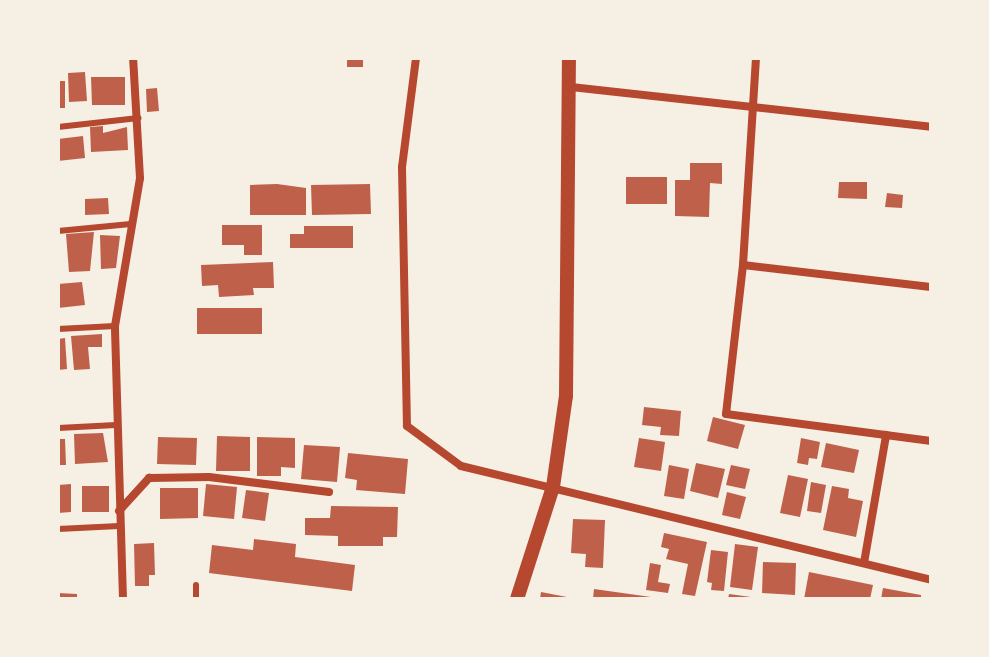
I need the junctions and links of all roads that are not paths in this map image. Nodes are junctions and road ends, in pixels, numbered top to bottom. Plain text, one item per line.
1 (133, 58) edge
2 (416, 58) edge
3 (569, 58) edge
4 (756, 58) edge
5 (571, 87) junction
6 (756, 108) junction
7 (138, 118) junction
8 (58, 127) edge
9 (931, 127) edge
10 (131, 224) junction
11 (58, 231) edge
12 (743, 265) junction
13 (931, 287) edge
14 (115, 326) junction
15 (58, 329) edge
16 (116, 425) junction
17 (58, 428) edge
18 (886, 435) junction
19 (931, 441) edge
20 (553, 487) junction
21 (329, 492) dead end
22 (118, 511) junction
23 (119, 526) junction
24 (58, 529) edge
25 (864, 563) junction
26 (931, 580) edge
27 (196, 585) dead end
28 (123, 599) edge
29 (196, 599) edge
30 (517, 599) edge

1 - 7 street
2 - 20 street
3 - 5 street
4 - 6 street
5 - 6 street
5 - 20 street
6 - 9 street
6 - 12 street
7 - 8 lane
7 - 10 street
10 - 11 lane
10 - 14 street
12 - 13 street
12 - 18 street
14 - 15 lane
14 - 16 street
16 - 17 lane
16 - 22 street
18 - 19 street
18 - 25 street
20 - 25 street
20 - 30 street
21 - 22 street
22 - 23 street
23 - 24 lane
23 - 28 street
25 - 26 street
27 - 29 lane

